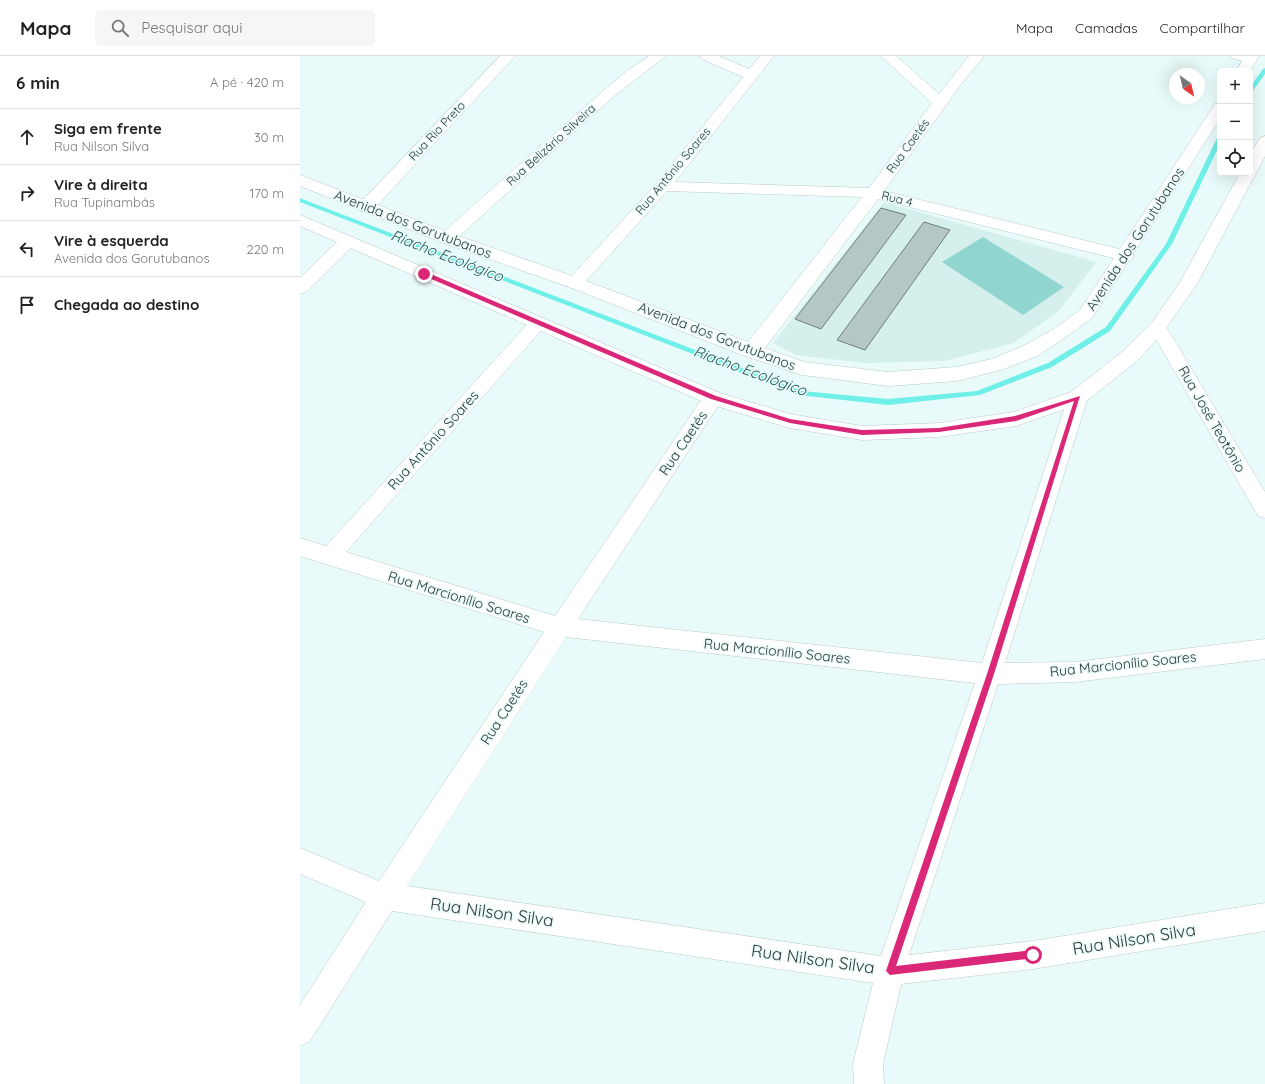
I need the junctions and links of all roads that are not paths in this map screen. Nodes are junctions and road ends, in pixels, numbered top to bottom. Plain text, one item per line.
1 (508, 56) edge
2 (659, 56) edge
3 (707, 56) edge
4 (767, 56) edge
5 (888, 56) edge
6 (977, 56) edge
7 (1236, 56) edge
8 (1248, 62) edge
9 (751, 75) junction
10 (940, 102) junction
11 (1217, 112) edge
12 (1265, 141) edge
13 (1253, 163) edge
14 (1246, 176) edge
15 (300, 180) edge
16 (663, 186) junction
17 (874, 193) junction
18 (366, 207) junction
19 (300, 220) edge
20 (447, 238) junction
21 (348, 241) junction
22 (1125, 256) junction
23 (575, 283) junction
24 (300, 288) edge
25 (538, 324) junction
26 (1158, 327) junction
27 (752, 351) junction
28 (1078, 397) junction
29 (714, 398) junction
30 (1265, 510) edge
31 (300, 547) edge
32 (329, 557) junction
33 (560, 627) junction
34 (1265, 649) edge
35 (990, 674) junction
36 (300, 861) edge
37 (384, 896) junction
38 (1265, 917) edge
39 (890, 971) junction
40 (300, 1031) edge
41 (869, 1084) edge

1 - 18 street, Rua Rio Preto
2 - 20 street, Rua Belizário Silveira
3 - 9 street
4 - 9 street, Rua Antônio Soares
5 - 10 street
6 - 10 street, Rua Caetés
7 - 8 lane
9 - 16 street, Rua Antônio Soares
10 - 17 street, Rua Caetés
11 - 22 street, Avenida dos Gorutubanos
12 - 13 street
14 - 26 street
15 - 18 street, Avenida dos Gorutubanos
16 - 17 street, Rua 4
16 - 23 street, Rua Antônio Soares
17 - 22 street, Rua 4
17 - 27 street, Rua Caetés
18 - 20 street, Avenida dos Gorutubanos
19 - 21 street
20 - 23 street, Avenida dos Gorutubanos
21 - 24 street
21 - 25 street
22 - 27 street, Avenida dos Gorutubanos
23 - 27 street, Avenida dos Gorutubanos
25 - 29 street
25 - 32 street, Rua Antônio Soares
26 - 28 street
26 - 30 street, Rua José Teotônio
28 - 29 street
28 - 35 street
29 - 33 street, Rua Caetés
31 - 32 street, Rua Marcionílio Soares
32 - 33 street, Rua Marcionílio Soares
33 - 35 street, Rua Marcionílio Soares
33 - 37 street, Rua Caetés
34 - 35 street, Rua Marcionílio Soares
35 - 39 street
36 - 37 street, Rua Nilson Silva
37 - 39 street, Rua Nilson Silva
37 - 40 street, Rua Caetés
38 - 39 street, Rua Nilson Silva
39 - 41 street

